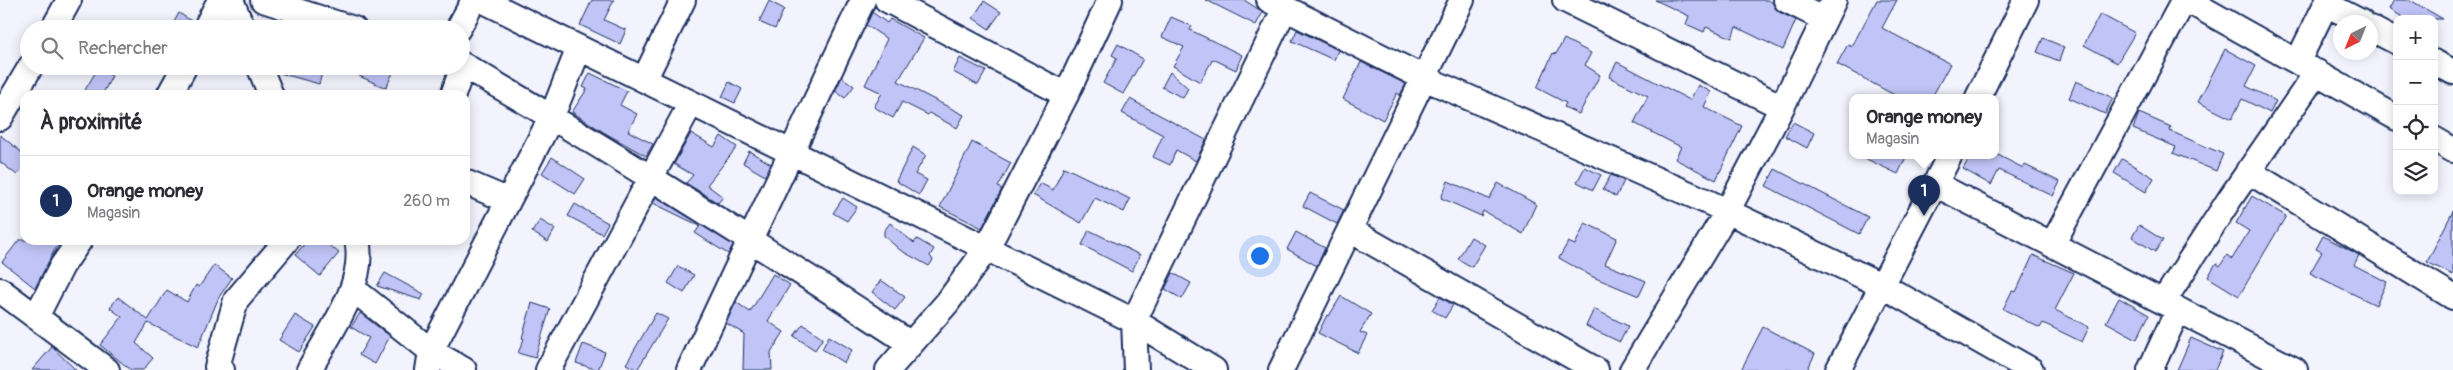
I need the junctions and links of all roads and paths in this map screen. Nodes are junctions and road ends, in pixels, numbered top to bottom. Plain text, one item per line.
1 (69, 0) edge
2 (220, 0) edge
3 (231, 0) edge
4 (264, 0) edge
5 (474, 0) edge
6 (482, 0) edge
7 (683, 0) edge
8 (863, 0) edge
9 (887, 0) edge
10 (1110, 0) edge
11 (1462, 0) edge
12 (1565, 0) edge
13 (1786, 0) edge
14 (2026, 0) edge
15 (2186, 0) edge
16 (2327, 2) edge
17 (1277, 4) edge
18 (1829, 9) edge
19 (2349, 15) edge
20 (58, 20) edge
21 (210, 20) edge
22 (239, 20) edge
23 (326, 20) edge
24 (463, 20) edge
25 (2378, 32) edge
26 (2393, 40) edge
27 (579, 48) junction
28 (2438, 64) edge
29 (2307, 66) junction
30 (470, 70) edge
31 (2453, 72) edge
32 (26, 75) edge
33 (179, 75) edge
34 (263, 75) edge
35 (459, 75) edge
36 (1424, 78) junction
37 (644, 80) junction
38 (172, 90) edge
39 (269, 90) edge
40 (454, 90) edge
41 (1979, 94) edge
42 (1066, 95) junction
43 (691, 103) junction
44 (1782, 107) junction
45 (552, 116) junction
46 (2393, 116) edge
47 (0, 118) edge
48 (2438, 142) edge
49 (2453, 150) edge
50 (791, 152) junction
51 (1948, 159) edge
52 (2248, 171) junction
53 (650, 179) junction
54 (470, 184) edge
55 (1935, 184) junction
56 (507, 200) junction
57 (1726, 212) junction
58 (1350, 230) junction
59 (750, 239) junction
60 (77, 245) edge
61 (283, 245) edge
62 (358, 245) edge
63 (2052, 245) junction
64 (987, 248) junction
65 (1881, 285) junction
66 (353, 289) junction
67 (0, 290) edge
68 (2453, 297) edge
69 (2170, 306) junction
70 (36, 317) junction
71 (1134, 321) junction
72 (911, 344) junction
73 (430, 361) edge
74 (99, 368) edge
75 (222, 370) edge
76 (309, 370) edge
77 (464, 370) edge
78 (548, 370) edge
79 (689, 370) edge
80 (888, 370) edge
81 (1136, 370) edge
82 (1214, 370) edge
83 (1281, 370) edge
84 (1596, 370) edge
85 (1632, 370) edge
86 (1838, 370) edge
87 (2031, 370) edge
88 (2150, 370) edge
89 (2295, 370) edge

1 - 20 street
2 - 21 street
3 - 22 street
4 - 23 street
5 - 24 street
6 - 27 street
7 - 37 street
8 - 50 street
9 - 42 street
10 - 42 street
11 - 36 street
12 - 44 street
13 - 18 street
14 - 41 street
15 - 29 street
15 - 63 street
16 - 19 street
16 - 29 street
17 - 36 street
17 - 71 street
18 - 44 street
25 - 26 street
27 - 37 street
27 - 45 street
28 - 31 street
29 - 46 street
29 - 52 street
30 - 45 street
32 - 47 street
33 - 38 street
34 - 39 street
35 - 40 street
36 - 57 street
36 - 58 street
37 - 43 street
42 - 64 street
43 - 50 street
43 - 53 street
44 - 57 street
45 - 53 street
45 - 56 street
48 - 49 street
50 - 59 street
50 - 64 street
51 - 55 street
52 - 68 street
52 - 69 street
53 - 59 street
53 - 78 street
54 - 56 street
55 - 63 street
55 - 65 street
56 - 73 street
57 - 65 street
57 - 85 street
58 - 83 street
58 - 84 street
59 - 72 street
59 - 79 street
60 - 70 street
61 - 75 street
62 - 66 street
63 - 69 street
64 - 71 street
64 - 72 street
65 - 86 street
65 - 87 street
66 - 73 street
66 - 76 street
67 - 70 street
69 - 88 street
69 - 89 street
70 - 74 street
71 - 81 street
71 - 82 street
72 - 80 street
73 - 77 street

